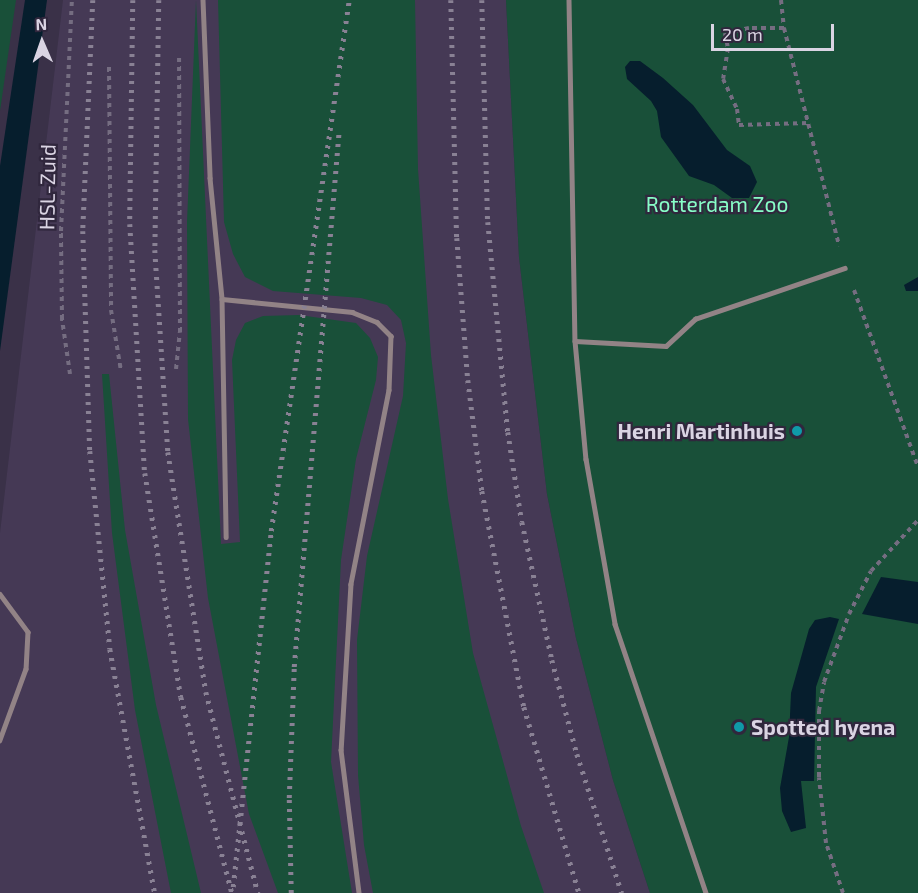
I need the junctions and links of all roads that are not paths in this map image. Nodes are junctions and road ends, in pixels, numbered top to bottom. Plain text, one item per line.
1 (203, 0) edge
2 (569, 0) edge
3 (845, 268) road end
4 (222, 299) junction
5 (575, 341) junction
6 (226, 537) dead end
7 (0, 594) edge
8 (0, 740) edge
9 (359, 893) edge
10 (706, 893) edge

1 - 4 lane
2 - 5 lane
3 - 5 lane
4 - 6 lane
4 - 9 lane
5 - 10 lane
7 - 8 lane

